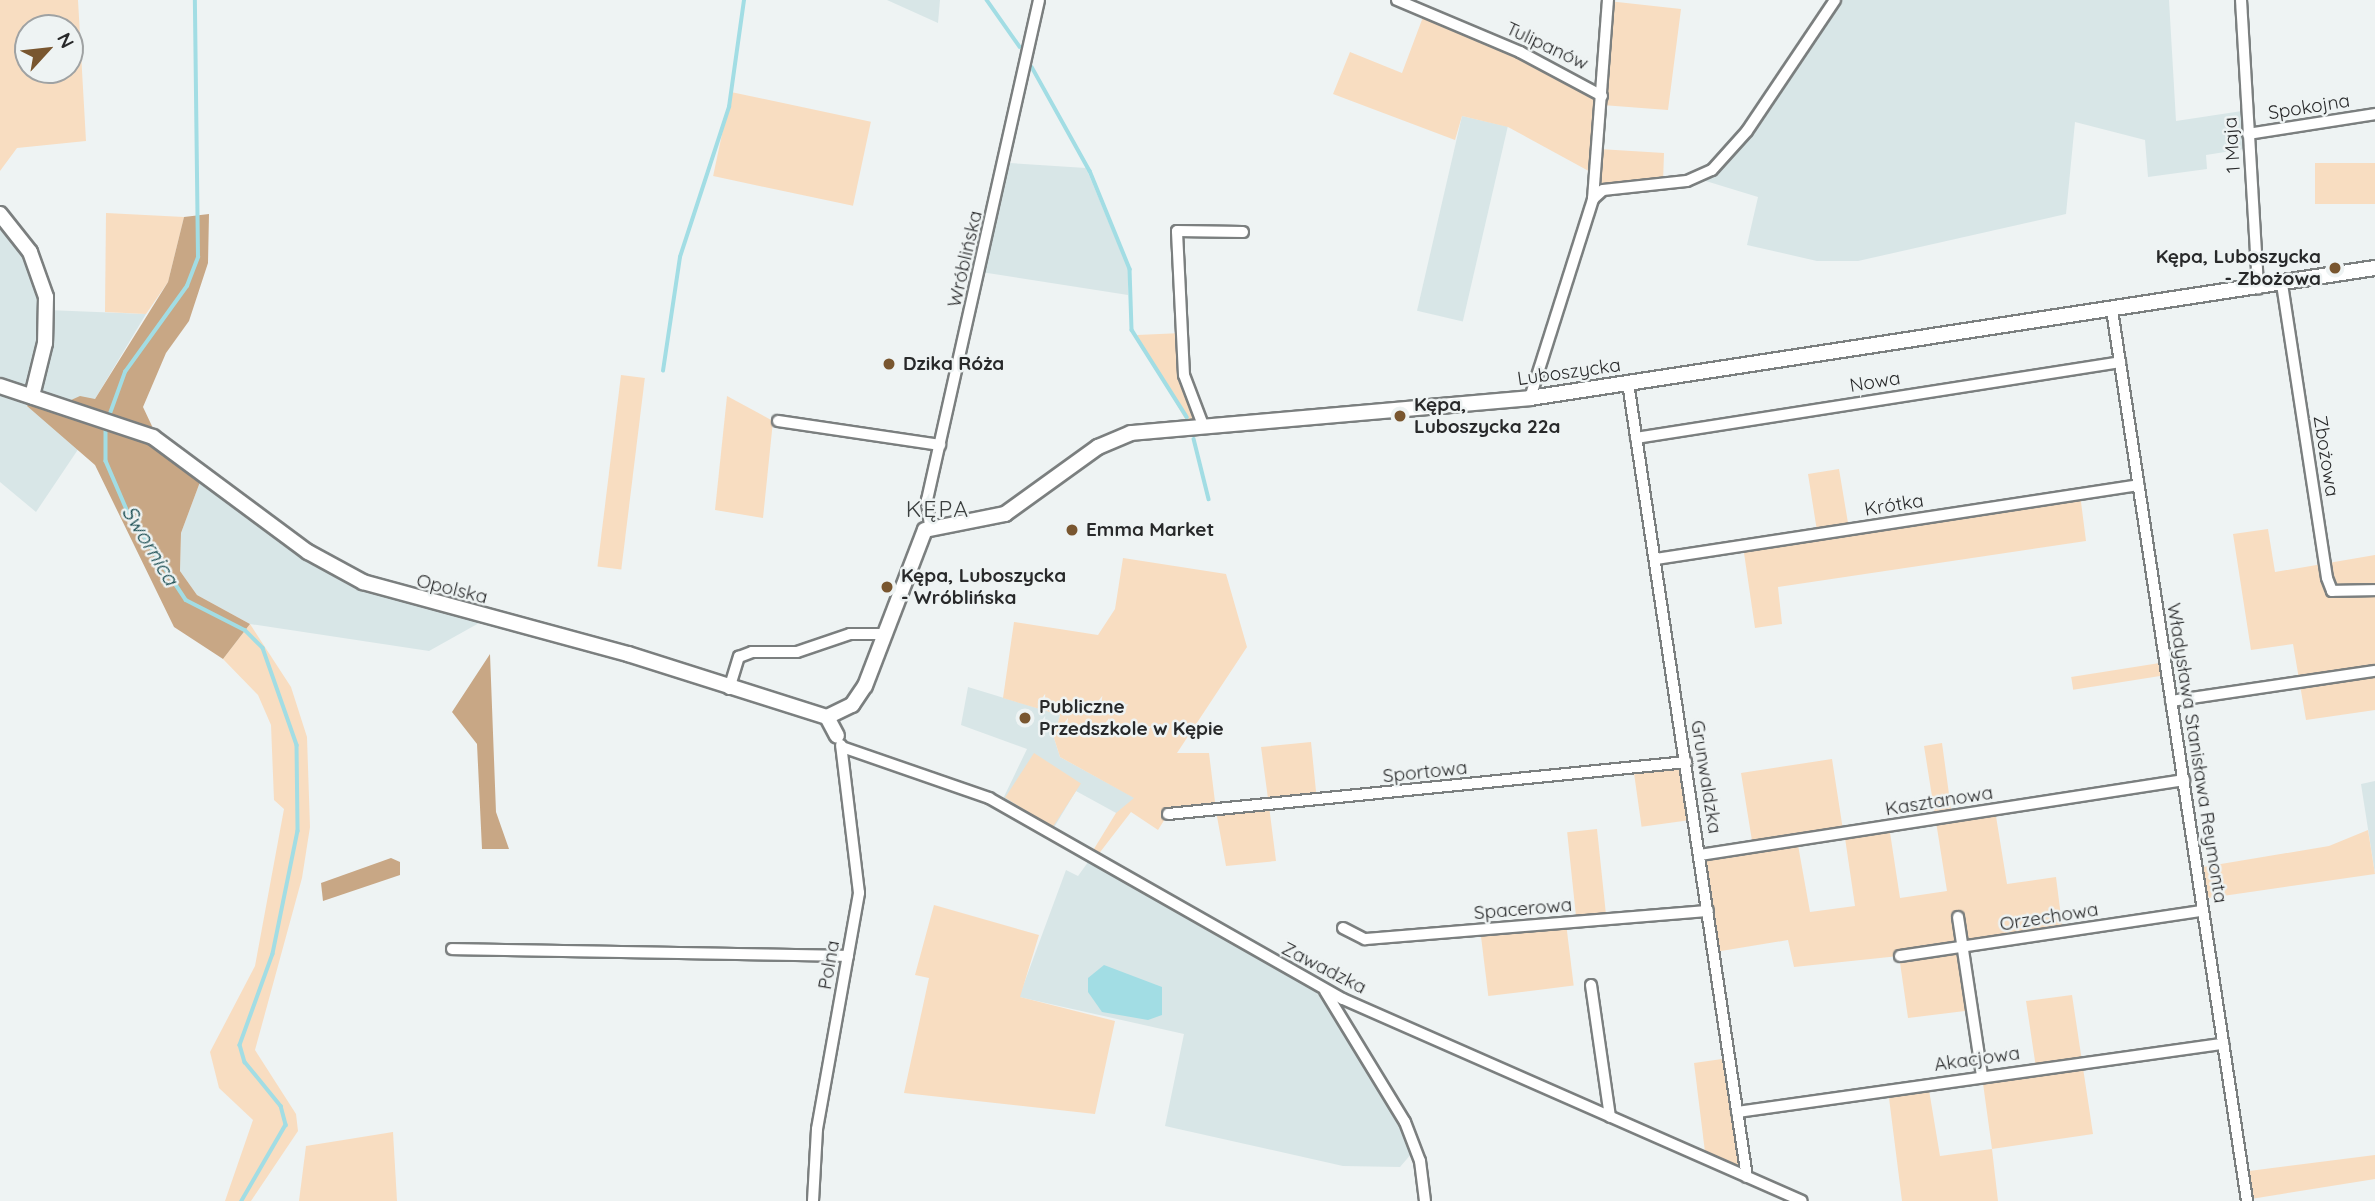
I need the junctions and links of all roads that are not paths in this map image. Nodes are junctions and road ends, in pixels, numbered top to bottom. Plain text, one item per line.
1 (1039, 0) edge
2 (1397, 0) edge
3 (1608, 0) edge
4 (1835, 0) edge
5 (2241, 0) edge
6 (1602, 96) junction
7 (2375, 114) edge
8 (2248, 134) junction
9 (1593, 198) junction
10 (0, 214) edge
11 (1243, 232) dead end
12 (2375, 268) edge
13 (2282, 284) junction
14 (2258, 288) junction
15 (2112, 310) junction
16 (2120, 362) junction
17 (1628, 383) junction
18 (0, 386) edge
19 (32, 396) junction
20 (1530, 398) junction
21 (778, 421) dead end
22 (1203, 425) junction
23 (1636, 438) junction
24 (940, 445) junction
25 (2138, 485) junction
26 (930, 526) junction
27 (1656, 559) junction
28 (2375, 590) edge
29 (885, 634) junction
30 (2375, 671) edge
31 (729, 689) junction
32 (2171, 701) junction
33 (827, 717) junction
34 (839, 742) junction
35 (1686, 762) junction
36 (2184, 780) junction
37 (1168, 814) dead end
38 (1700, 855) junction
39 (1708, 911) junction
40 (2203, 911) junction
41 (1958, 916) dead end
42 (1343, 928) dead end
43 (1965, 947) junction
44 (452, 949) dead end
45 (848, 956) junction
46 (1900, 956) dead end
47 (1591, 985) dead end
48 (1324, 990) junction
49 (2223, 1044) junction
50 (1982, 1076) junction
51 (1737, 1112) junction
52 (1610, 1117) junction
53 (1747, 1177) junction
54 (813, 1201) edge
55 (1424, 1201) edge
56 (1802, 1201) edge
57 (2248, 1201) edge

1 - 24 street, Wróblińska
2 - 6 street, Tulipanów
3 - 6 street
4 - 9 street
5 - 8 street, 1 Maja
6 - 9 street
7 - 8 street, Spokojna
8 - 14 street, 1 Maja
9 - 20 street
10 - 19 street
11 - 22 street
12 - 13 street, Luboszycka
13 - 14 street, Luboszycka
13 - 28 street, Zbożowa
14 - 15 street, Luboszycka
15 - 16 street, Władysława Stanisława Reymonta
15 - 17 street, Luboszycka
16 - 23 street, Nowa
16 - 25 street, Władysława Stanisława Reymonta
17 - 20 street, Luboszycka
17 - 23 street, Grunwaldzka
18 - 19 street, Opolska
19 - 31 street, Opolska
20 - 22 street, Luboszycka
21 - 24 street
22 - 26 street, Luboszycka
23 - 27 street, Grunwaldzka
24 - 26 street, Wróblińska
25 - 27 street, Krótka
25 - 32 street, Władysława Stanisława Reymonta
26 - 29 street
27 - 35 street, Grunwaldzka
29 - 31 street
29 - 33 street
30 - 32 street
31 - 33 street, Opolska
32 - 36 street, Władysława Stanisława Reymonta
33 - 34 street
34 - 45 street, Polna
34 - 48 street, Zawadzka
35 - 37 street, Sportowa
35 - 38 street, Grunwaldzka
36 - 38 street, Kasztanowa
36 - 40 street, Władysława Stanisława Reymonta
38 - 39 street, Grunwaldzka
39 - 42 street, Spacerowa
39 - 51 street, Grunwaldzka
40 - 43 street, Orzechowa
40 - 49 street, Władysława Stanisława Reymonta
41 - 43 street
43 - 46 street, Orzechowa
43 - 50 street
44 - 45 street
45 - 54 street, Polna
47 - 52 street
48 - 52 street, Zawadzka
48 - 55 street
49 - 50 street, Akacjowa
49 - 57 street, Władysława Stanisława Reymonta
50 - 51 street, Akacjowa
51 - 53 street, Grunwaldzka
52 - 53 street, Zawadzka
53 - 56 street, Zawadzka

